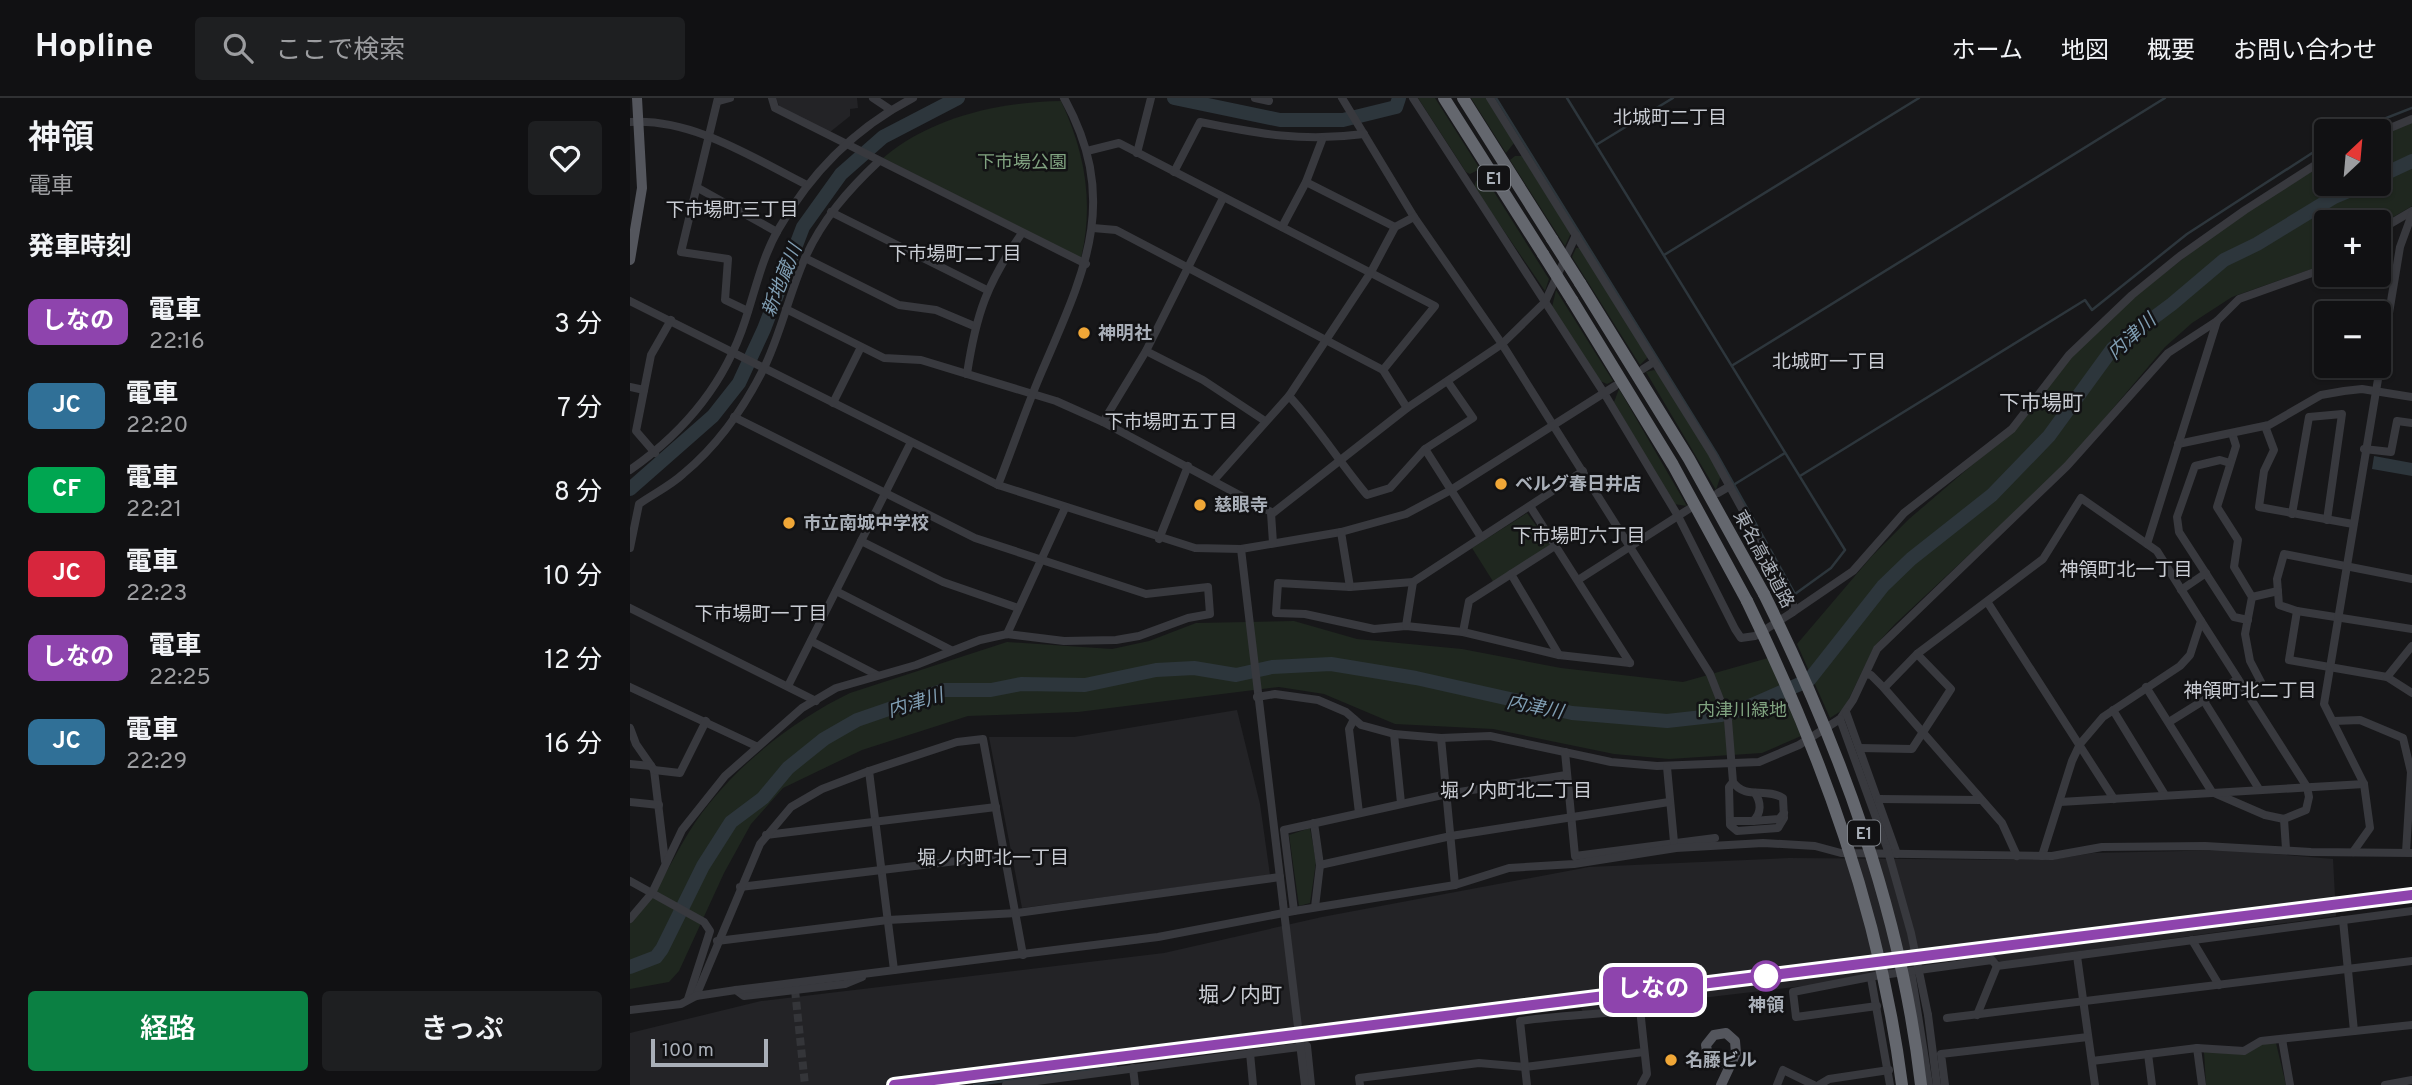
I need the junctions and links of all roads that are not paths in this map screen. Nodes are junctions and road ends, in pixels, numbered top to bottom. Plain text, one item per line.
1 (637, 98) edge
2 (730, 98) edge
3 (772, 98) edge
4 (873, 98) edge
5 (914, 98) edge
6 (1064, 98) edge
7 (1151, 98) edge
8 (1255, 98) edge
9 (1268, 98) edge
10 (1342, 98) edge
11 (1413, 98) edge
12 (1463, 98) edge
13 (1490, 98) edge
14 (1445, 99) edge
15 (718, 100) edge
16 (891, 110) junction
17 (2412, 119) edge
18 (635, 122) edge
19 (2391, 128) edge
20 (1363, 132) junction
21 (709, 136) junction
22 (1322, 140) junction
23 (847, 145) junction
24 (1087, 151) junction
25 (1138, 153) junction
26 (877, 160) junction
27 (2314, 167) edge
28 (1174, 172) junction
29 (1306, 182) junction
30 (807, 185) junction
31 (698, 188) junction
32 (1223, 198) junction
33 (831, 212) junction
34 (2412, 212) edge
35 (1414, 217) junction
36 (2391, 224) edge
37 (1282, 227) junction
38 (1395, 227) junction
39 (1093, 228) junction
40 (777, 232) junction
41 (1022, 233) junction
42 (1576, 235) junction
43 (805, 258) junction
44 (630, 260) edge
45 (1086, 264) junction
46 (1188, 267) junction
47 (1371, 272) junction
48 (2314, 272) edge
49 (987, 290) junction
50 (630, 301) edge
51 (1545, 302) junction
52 (786, 309) junction
53 (748, 311) junction
54 (670, 320) junction
55 (2217, 321) junction
56 (974, 326) junction
57 (1325, 342) junction
58 (1502, 344) junction
59 (861, 347) junction
60 (1146, 351) junction
61 (736, 353) junction
62 (1654, 362) junction
63 (762, 367) junction
64 (1643, 369) dead end
65 (1383, 370) junction
66 (967, 374) junction
67 (1448, 382) junction
68 (1615, 386) dead end
69 (630, 387) edge
70 (644, 390) junction
71 (2374, 392) junction
72 (1604, 393) junction
73 (1032, 395) junction
74 (1289, 396) junction
75 (2412, 397) edge
76 (833, 403) junction
77 (1407, 408) junction
78 (734, 417) junction
79 (1265, 421) junction
80 (1103, 422) junction
81 (2412, 423) edge
82 (1553, 424) junction
83 (2265, 426) junction
84 (2232, 433) junction
85 (911, 442) junction
86 (2178, 444) junction
87 (1425, 449) junction
88 (2364, 449) junction
89 (654, 453) junction
90 (1339, 461) junction
91 (2230, 463) junction
92 (1188, 466) junction
93 (630, 470) edge
94 (1583, 471) junction
95 (1214, 480) junction
96 (998, 485) junction
97 (1730, 486) junction
98 (1451, 490) junction
99 (885, 492) junction
100 (1718, 493) dead end
101 (1530, 506) junction
102 (1065, 508) junction
103 (1689, 509) dead end
104 (1272, 513) junction
105 (2292, 514) junction
106 (1678, 516) junction
107 (2327, 520) junction
108 (2353, 524) junction
109 (1342, 532) junction
110 (1481, 537) junction
111 (1159, 538) junction
112 (861, 541) junction
113 (1273, 543) junction
114 (2147, 544) junction
115 (1555, 546) junction
116 (630, 548) edge
117 (1628, 548) junction
118 (1241, 549) junction
119 (1041, 560) junction
120 (2346, 568) junction
121 (2206, 573) junction
122 (1511, 575) junction
123 (2412, 579) edge
124 (1578, 580) junction
125 (1413, 582) junction
126 (1350, 587) junction
127 (2181, 590) junction
128 (836, 591) junction
129 (2278, 592) junction
130 (2252, 597) junction
131 (1988, 603) junction
132 (630, 608) edge
133 (1018, 608) junction
134 (2297, 611) junction
135 (1793, 612) junction
136 (2338, 617) junction
137 (2248, 620) junction
138 (2201, 621) junction
139 (1406, 626) junction
140 (2412, 629) edge
141 (1463, 632) junction
142 (1007, 634) junction
143 (811, 641) junction
144 (2412, 646) edge
145 (951, 650) junction
146 (1917, 654) junction
147 (1559, 655) junction
148 (2329, 667) junction
149 (1866, 674) junction
150 (877, 675) junction
151 (2387, 677) junction
152 (2238, 679) junction
153 (788, 686) junction
154 (630, 687) edge
155 (2146, 687) junction
156 (1884, 688) junction
157 (2246, 692) junction
158 (2412, 693) edge
159 (1256, 694) junction
160 (816, 701) junction
161 (2204, 701) junction
162 (2113, 710) junction
163 (1843, 715) junction
164 (1354, 719) junction
165 (706, 721) junction
166 (2334, 721) junction
167 (2169, 722) junction
168 (630, 728) edge
169 (1922, 733) junction
170 (1394, 734) junction
171 (1441, 738) junction
172 (2080, 744) junction
173 (756, 746) junction
174 (1860, 748) junction
175 (1565, 752) junction
176 (1730, 762) junction
177 (630, 764) edge
178 (1667, 767) junction
179 (653, 768) junction
180 (869, 771) junction
181 (1566, 775) junction
182 (1733, 782) junction
183 (2364, 784) junction
184 (2306, 787) junction
185 (2259, 789) junction
186 (2212, 792) junction
187 (1755, 793) junction
188 (1447, 794) junction
189 (2165, 795) junction
190 (1879, 799) junction
191 (2114, 799) junction
192 (1981, 800) junction
193 (630, 802) edge
194 (1669, 802) junction
195 (2060, 802) junction
196 (1401, 803) junction
197 (659, 805) junction
198 (996, 807) junction
199 (1359, 813) junction
200 (1784, 813) junction
201 (1571, 817) junction
202 (2284, 819) junction
203 (1730, 821) junction
204 (1753, 821) junction
205 (876, 822) junction
206 (1314, 823) junction
207 (766, 835) junction
208 (1451, 836) junction
209 (1715, 838) dead end
210 (1674, 842) junction
211 (2286, 849) junction
212 (2353, 852) junction
213 (2409, 853) edge
214 (1897, 854) junction
215 (1006, 855) junction
216 (2017, 856) junction
217 (2042, 856) junction
218 (665, 861) junction
219 (1320, 865) junction
220 (882, 871) junction
221 (1280, 877) junction
222 (630, 881) edge
223 (1455, 885) junction
224 (740, 887) junction
225 (655, 894) junction
226 (1315, 907) junction
227 (1294, 911) junction
228 (2412, 911) edge
229 (1017, 913) junction
230 (630, 919) edge
231 (888, 920) junction
232 (2343, 920) junction
233 (2192, 940) junction
234 (717, 941) junction
235 (1023, 956) junction
236 (2077, 956) junction
237 (2412, 961) edge
238 (1997, 966) junction
239 (2348, 968) junction
240 (894, 970) junction
241 (1911, 971) junction
242 (1871, 978) junction
243 (2218, 985) junction
244 (692, 998) junction
245 (2083, 1002) junction
246 (630, 1010) edge
247 (1878, 1010) junction
248 (1918, 1010) junction
249 (1977, 1015) junction
250 (1947, 1018) dead end
251 (2412, 1025) edge
252 (2354, 1031) junction
253 (2088, 1037) junction
254 (2282, 1039) junction
255 (2197, 1048) junction
256 (1644, 1052) junction
257 (1250, 1053) junction
258 (2148, 1054) junction
259 (1730, 1061) dead end
260 (2092, 1061) junction
261 (1525, 1067) junction
262 (1133, 1068) junction
263 (1889, 1070) junction
264 (2412, 1080) edge
265 (1007, 1085) edge
266 (1135, 1085) edge
267 (1253, 1085) edge
268 (1305, 1085) edge
269 (1311, 1085) edge
270 (1360, 1085) edge
271 (1527, 1085) edge
272 (1641, 1085) edge
273 (1721, 1085) edge
274 (1777, 1085) edge
275 (1817, 1085) edge
276 (1890, 1085) edge
277 (1902, 1085) edge
278 (1921, 1085) edge
279 (1929, 1085) edge
280 (1937, 1085) edge
281 (1945, 1085) edge
282 (2095, 1085) edge
283 (2152, 1085) edge
284 (2202, 1085) edge
285 (2290, 1085) edge
286 (2385, 1085) edge

1 - 18 main road
2 - 15 street
3 - 23 street
4 - 16 street
5 - 16 street
6 - 24 street
7 - 25 street
8 - 9 street
10 - 20 street
11 - 51 street
12 - 278 highway, 東名高速道路 / E1, bridge
13 - 42 street
14 - 277 highway, 東名高速道路 / E1, bridge
15 - 21 street
16 - 23 street
17 - 19 street
18 - 21 street
18 - 44 main road
20 - 22 street
20 - 35 street
21 - 30 street
21 - 31 street
22 - 28 street
22 - 29 street
23 - 26 street
23 - 30 street
24 - 25 street
24 - 39 street
25 - 28 street
26 - 33 street
26 - 41 street
27 - 135 street
28 - 32 street
29 - 37 street
29 - 38 street
30 - 40 street
31 - 40 street
31 - 53 street
32 - 37 street
32 - 46 street
33 - 43 street
33 - 49 street
34 - 36 street
34 - 71 street
35 - 38 street
35 - 58 street
37 - 47 street
38 - 47 street
39 - 45 street
39 - 46 street
40 - 53 street
41 - 45 street
41 - 49 street
42 - 51 street
42 - 62 street
43 - 52 street
43 - 56 street
45 - 73 street
46 - 57 street
46 - 60 street
47 - 57 street
47 - 65 street
48 - 55 street
49 - 56 street
50 - 54 street
51 - 58 street
51 - 72 street
52 - 59 street
52 - 63 street
53 - 61 street
54 - 61 street
54 - 70 street
55 - 86 street
55 - 149 street
56 - 66 street
57 - 65 street
57 - 74 street
58 - 67 street
58 - 82 street
59 - 66 street
59 - 76 street
60 - 79 street
60 - 80 street
61 - 63 street
61 - 89 street
62 - 64 street
62 - 97 street
63 - 76 street
63 - 78 street
65 - 77 street
66 - 73 street
67 - 77 street
67 - 87 street
68 - 72 street
69 - 70 street
70 - 89 street
71 - 75 street
71 - 83 street
71 - 88 street
72 - 82 street
72 - 106 street
73 - 80 street
73 - 96 street
74 - 79 street
74 - 90 street
76 - 85 street
77 - 90 street
78 - 99 street
78 - 116 street
79 - 95 street
80 - 92 street
81 - 88 street
82 - 94 street
82 - 98 street
83 - 84 street
83 - 105 street
84 - 86 street
84 - 91 street
85 - 96 street
85 - 99 street
86 - 114 street
87 - 90 street
87 - 98 street
88 - 108 street
89 - 93 street
90 - 104 street
91 - 121 street
91 - 130 street
92 - 95 street
92 - 111 street
94 - 101 street
94 - 117 street
95 - 104 street
96 - 102 street
97 - 100 street
97 - 135 street
98 - 109 street
98 - 110 street
99 - 112 street
99 - 119 street
101 - 110 street
101 - 115 street
102 - 111 street
102 - 119 street
103 - 106 street
104 - 113 street
105 - 107 street
105 - 107 street
106 - 117 street
106 - 135 street
107 - 108 street
108 - 120 street
109 - 113 street
109 - 126 street
110 - 125 street
111 - 118 street
112 - 128 street
112 - 133 street
113 - 118 street
114 - 127 street
114 - 131 street
115 - 122 street
115 - 124 street
117 - 124 street
117 - 176 street
118 - 159 street
119 - 133 street
119 - 142 street
120 - 123 street
120 - 129 street
120 - 136 street
121 - 127 street
121 - 137 street
122 - 141 street
122 - 147 street
124 - 147 street
125 - 126 street
125 - 139 street
126 - 139 street
127 - 138 street
128 - 143 street
128 - 145 street
129 - 130 street
129 - 134 street
130 - 137 street
131 - 146 street
131 - 172 street
132 - 153 street
133 - 142 street
134 - 136 street
134 - 148 street
136 - 140 street
136 - 148 street
137 - 157 street
138 - 152 street
138 - 155 street
139 - 141 street
141 - 147 street
142 - 145 street
143 - 150 street
143 - 153 street
144 - 151 street
145 - 150 street
146 - 156 street
146 - 169 street
148 - 151 street
148 - 166 street
149 - 156 street
149 - 163 street
150 - 160 street
151 - 158 street
152 - 157 street
152 - 161 street
153 - 160 street
154 - 165 street
155 - 162 street
155 - 167 street
156 - 169 street
157 - 184 street
159 - 164 street
159 - 221 street
160 - 173 street
161 - 167 street
161 - 185 street
162 - 172 street
162 - 189 street
163 - 174 street
163 - 176 street
163 - 280 street, bridge
164 - 170 street
164 - 199 street
165 - 173 street
165 - 179 street
166 - 183 street
166 - 213 street
167 - 186 street
168 - 179 street
169 - 174 street
169 - 192 street
170 - 171 street
170 - 196 street
171 - 175 street
171 - 188 street
172 - 191 street
172 - 195 street
173 - 218 street
174 - 190 street
175 - 178 street
175 - 181 street
176 - 178 street
176 - 182 street
177 - 179 street
178 - 194 street
179 - 197 street
180 - 198 street
180 - 205 street
180 - 207 street
181 - 188 street
181 - 201 street
182 - 187 street
182 - 203 street
183 - 184 street
183 - 212 street
184 - 185 street
184 - 202 street
185 - 186 street
186 - 189 street
186 - 202 street
187 - 200 street
187 - 204 street
188 - 196 street
188 - 208 street
189 - 191 street
190 - 192 street
190 - 214 street
191 - 195 street
192 - 216 street
193 - 197 street
194 - 201 street
194 - 210 street
195 - 217 street
196 - 199 street
197 - 218 street
198 - 205 street
198 - 215 street
199 - 206 street
200 - 203 street
200 - 204 street
201 - 208 street
201 - 210 street
202 - 211 street
203 - 204 street
205 - 207 street
205 - 220 street
206 - 219 street
206 - 227 street
207 - 224 street
208 - 219 street
208 - 223 street
209 - 210 street
211 - 212 street
211 - 217 street
212 - 213 street
214 - 216 street
214 - 223 street
215 - 220 street
215 - 229 street
216 - 217 street
218 - 225 street
219 - 226 street
220 - 224 street
220 - 231 street
221 - 229 street
221 - 268 street, bridge
222 - 225 street
223 - 226 street
224 - 234 street
225 - 230 street
225 - 244 street
226 - 227 street
227 - 235 street
228 - 232 street
229 - 231 street
229 - 235 street
231 - 234 street
231 - 240 street
232 - 233 street
232 - 239 street
233 - 236 street
233 - 243 street
234 - 244 street
235 - 240 street
236 - 238 street
236 - 245 street
237 - 239 street
238 - 241 street
238 - 249 street
239 - 243 street
239 - 252 street
240 - 244 street
241 - 242 street
241 - 248 street
242 - 247 street
242 - 247 street
243 - 245 street
244 - 246 street
245 - 249 street
245 - 253 street
247 - 248 street
247 - 263 street
248 - 279 street
249 - 250 street
251 - 252 street
252 - 254 street
253 - 260 street
253 - 281 street
254 - 255 street
254 - 285 street
255 - 258 street
255 - 284 street
256 - 261 street
256 - 261 street
256 - 272 street
257 - 262 street
257 - 267 street
257 - 269 street
258 - 260 street
258 - 283 street
259 - 273 main road
260 - 282 street
261 - 270 street
261 - 271 street
262 - 265 street
262 - 266 street
263 - 275 street
263 - 276 street
264 - 286 street
274 - 275 street

